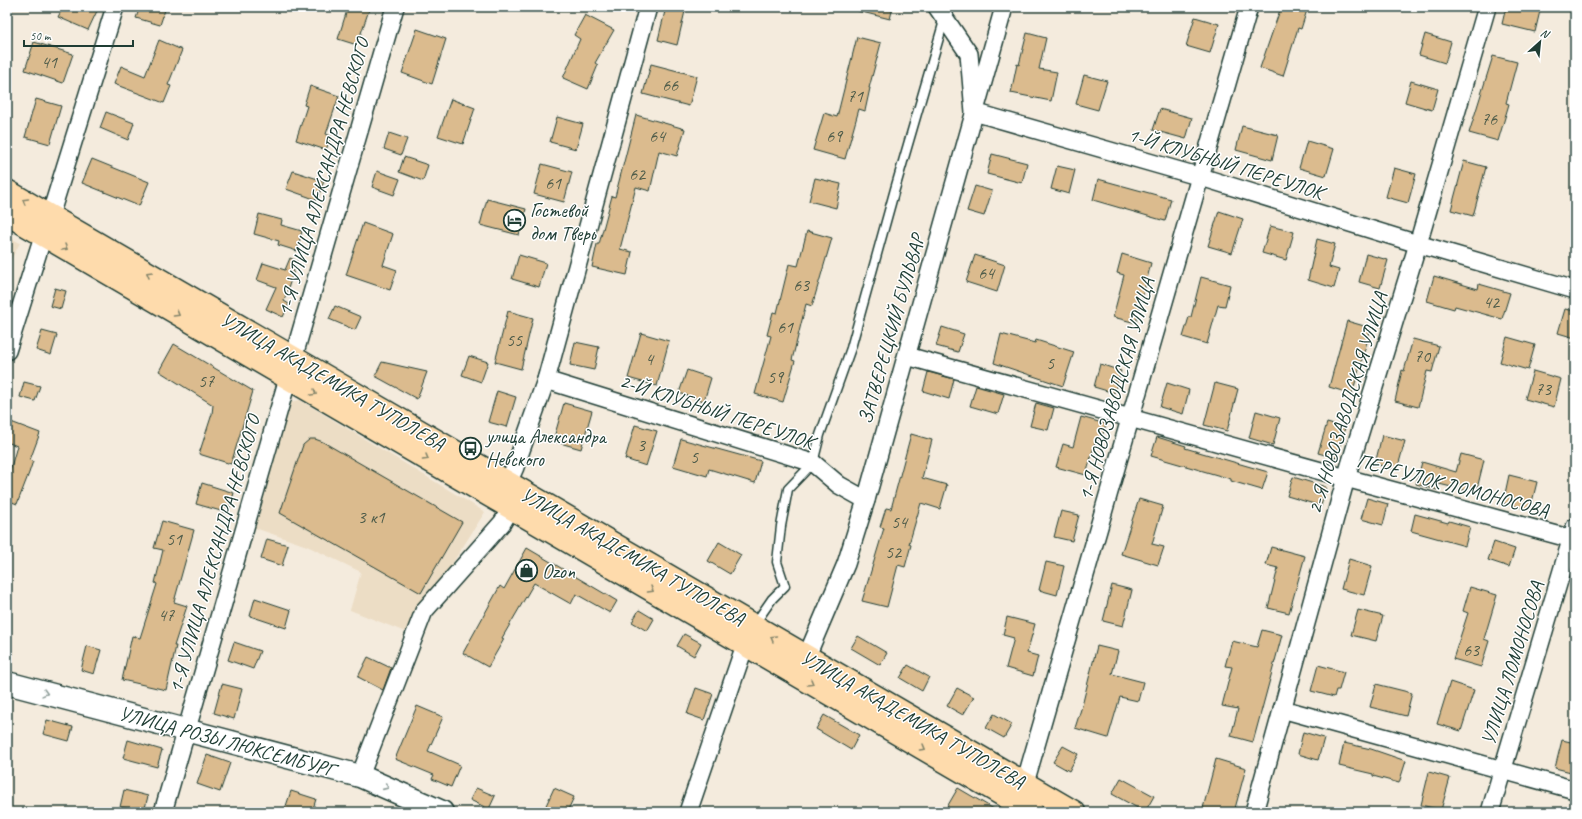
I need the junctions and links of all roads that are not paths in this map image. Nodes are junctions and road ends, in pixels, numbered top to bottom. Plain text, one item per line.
1 (115, 7) edge
2 (394, 7) edge
3 (648, 7) edge
4 (1004, 7) edge
5 (1249, 7) edge
6 (1487, 7) edge
7 (943, 10) edge
8 (974, 112) junction
9 (1201, 177) junction
10 (7, 191) edge
11 (7, 214) edge
12 (46, 226) junction
13 (1418, 244) junction
14 (1575, 290) edge
15 (7, 351) edge
16 (907, 356) junction
17 (290, 369) junction
18 (546, 380) junction
19 (1131, 419) junction
20 (813, 463) junction
21 (1346, 478) junction
22 (508, 483) junction
23 (866, 500) junction
24 (511, 508) junction
25 (1573, 533) edge
26 (749, 636) junction
27 (806, 658) junction
28 (777, 663) junction
29 (7, 683) edge
30 (1282, 710) junction
31 (186, 730) junction
32 (1503, 770) junction
33 (360, 776) junction
34 (1025, 784) junction
35 (1575, 790) edge
36 (163, 812) edge
37 (442, 812) edge
38 (688, 812) edge
39 (1032, 812) edge
40 (1074, 812) edge
41 (1254, 812) edge
42 (1490, 812) edge

1 - 12 street
2 - 17 street, 1-Я УЛИЦА АЛЕКСАНДРА НЕВСКОГО
3 - 18 street
4 - 8 street, ЗАТВЕРЕЦКИЙ БУЛЬВАР
5 - 9 street, 1-Я НОВОЗАВОДСКАЯ УЛИЦА
6 - 13 street, 2-Я НОВОЗАВОДСКАЯ УЛИЦА
7 - 8 street
7 - 20 lane
8 - 9 street, 1-Й КЛУБНЫЙ ПЕРЕУЛОК
8 - 16 street, ЗАТВЕРЕЦКИЙ БУЛЬВАР
9 - 13 street, 1-Й КЛУБНЫЙ ПЕРЕУЛОК
9 - 19 street, 1-Я НОВОЗАВОДСКАЯ УЛИЦА
12 -> 10 main road, УЛИЦА АКАДЕМИКА ТУПОЛЕВА
11 - 12 main road, УЛИЦА АКАДЕМИКА ТУПОЛЕВА
12 - 15 street
12 - 17 main road, УЛИЦА АКАДЕМИКА ТУПОЛЕВА
13 - 14 street, 1-Й КЛУБНЫЙ ПЕРЕУЛОК
13 - 21 street, 2-Я НОВОЗАВОДСКАЯ УЛИЦА
16 - 19 street, ПЕРЕУЛОК ЛОМОНОСОВА
16 - 23 street, ЗАТВЕРЕЦКИЙ БУЛЬВАР
17 - 22 main road, УЛИЦА АКАДЕМИКА ТУПОЛЕВА
17 -> 24 main road, УЛИЦА АКАДЕМИКА ТУПОЛЕВА
17 - 31 street, 1-Я УЛИЦА АЛЕКСАНДРА НЕВСКОГО
18 - 20 street, 2-Й КЛУБНЫЙ ПЕРЕУЛОК
18 - 22 street
19 - 21 street, ПЕРЕУЛОК ЛОМОНОСОВА
19 - 34 street, 1-Я НОВОЗАВОДСКАЯ УЛИЦА
20 - 23 street, 2-Й КЛУБНЫЙ ПЕРЕУЛОК
20 - 26 lane
21 - 25 street, ПЕРЕУЛОК ЛОМОНОСОВА
21 - 30 street, 2-Я НОВОЗАВОДСКАЯ УЛИЦА
22 - 26 main road, УЛИЦА АКАДЕМИКА ТУПОЛЕВА
23 - 27 street, ЗАТВЕРЕЦКИЙ БУЛЬВАР
24 -> 26 main road, УЛИЦА АКАДЕМИКА ТУПОЛЕВА
24 - 33 street
25 - 32 street, УЛИЦА ЛОМОНОСОВА
27 -> 26 main road, УЛИЦА АКАДЕМИКА ТУПОЛЕВА
26 - 28 main road, УЛИЦА АКАДЕМИКА ТУПОЛЕВА
26 - 38 street
27 - 28 main road
27 - 34 main road, УЛИЦА АКАДЕМИКА ТУПОЛЕВА
28 -> 39 main road, УЛИЦА АКАДЕМИКА ТУПОЛЕВА
29 -> 31 street, УЛИЦА РОЗЫ ЛЮКСЕМБУРГ
30 - 32 street
30 - 41 street, 2-Я НОВОЗАВОДСКАЯ УЛИЦА
31 - 33 street, УЛИЦА РОЗЫ ЛЮКСЕМБУРГ
31 - 36 street, 1-Я УЛИЦА АЛЕКСАНДРА НЕВСКОГО
32 - 35 street
32 - 42 street, УЛИЦА ЛОМОНОСОВА
33 -> 37 street, УЛИЦА РОЗЫ ЛЮКСЕМБУРГ
34 - 40 main road, УЛИЦА АКАДЕМИКА ТУПОЛЕВА

